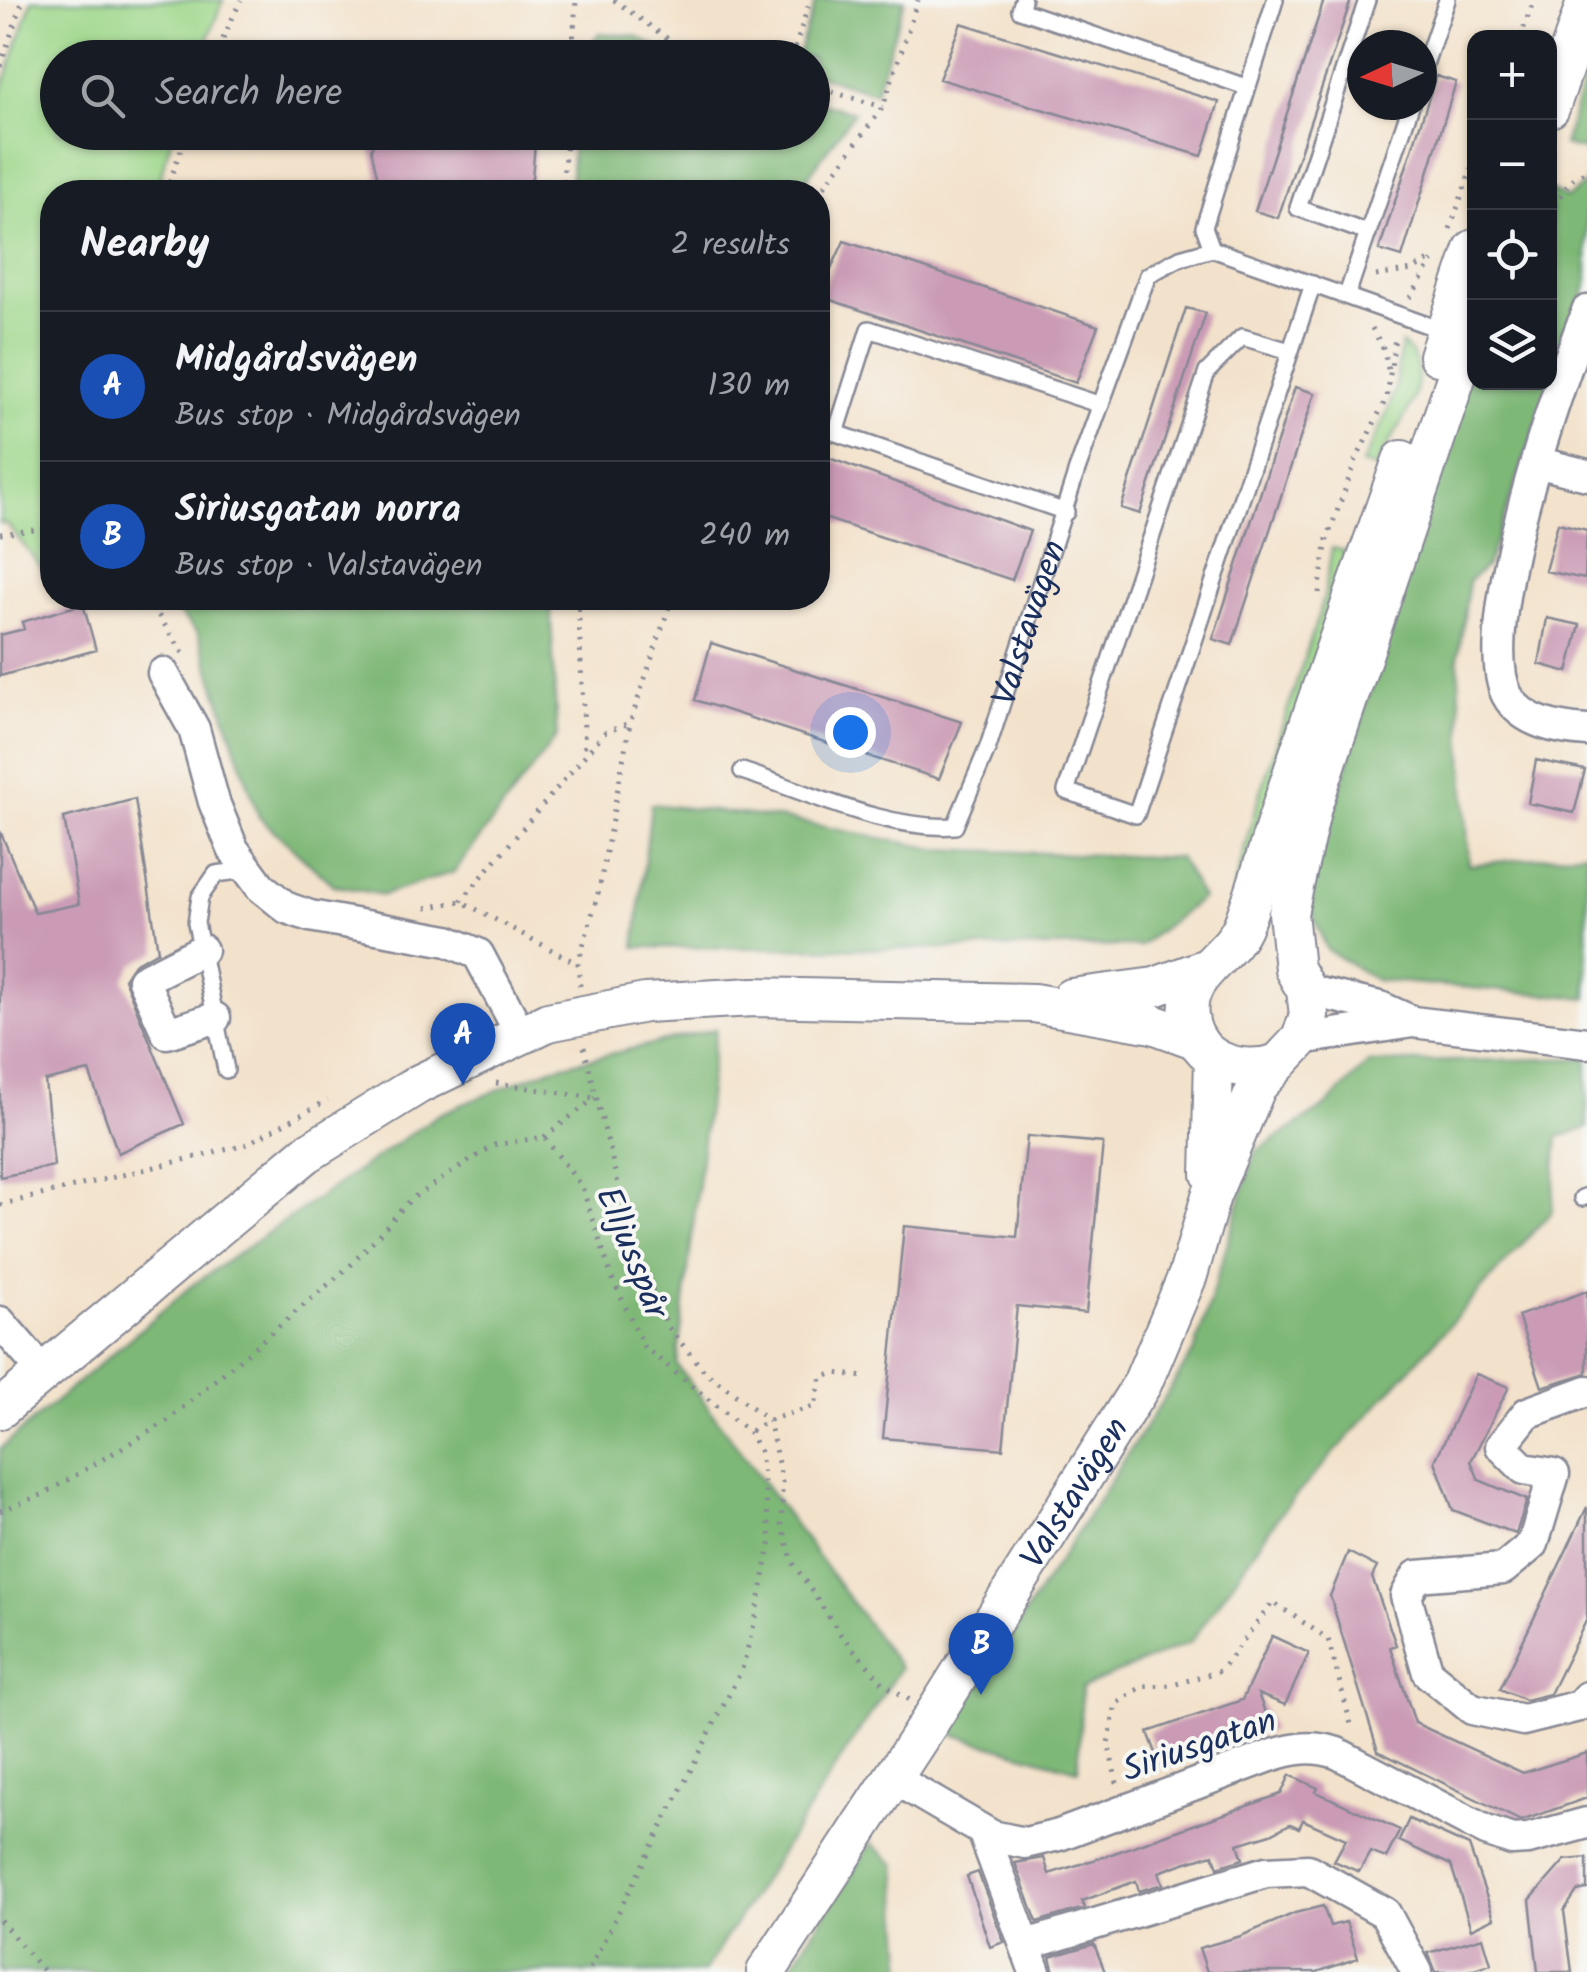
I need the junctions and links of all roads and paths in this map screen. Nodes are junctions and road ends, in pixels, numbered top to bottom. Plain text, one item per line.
1 (23, 0) edge
2 (240, 0) edge
3 (576, 0) edge
4 (614, 0) edge
5 (810, 0) edge
6 (918, 0) edge
7 (1023, 0) edge
8 (1275, 0) edge
9 (1367, 0) edge
10 (1447, 0) edge
11 (1534, 0) edge
12 (1559, 0) edge
13 (1586, 0) edge
14 (1437, 30) edge
15 (1523, 30) edge
16 (1549, 30) edge
17 (222, 40) edge
18 (573, 40) edge
19 (669, 40) edge
20 (798, 40) edge
21 (0, 66) edge
22 (1246, 87) junction
23 (1557, 87) edge
24 (830, 91) edge
25 (883, 107) junction
26 (1406, 120) edge
27 (181, 150) edge
28 (565, 150) edge
29 (1587, 170) edge
30 (170, 180) edge
31 (563, 180) edge
32 (829, 180) edge
33 (1553, 210) edge
34 (1368, 233) junction
35 (1212, 250) junction
36 (1313, 284) junction
37 (1347, 295) junction
38 (1467, 300) edge
39 (1587, 311) edge
40 (1463, 332) edge
41 (1290, 350) junction
42 (1101, 405) junction
43 (1536, 462) junction
44 (1587, 475) edge
45 (1066, 512) junction
46 (40, 529) edge
47 (0, 534) edge
48 (152, 610) edge
49 (579, 610) edge
50 (668, 610) edge
51 (175, 666) joint
52 (630, 722) junction
53 (1587, 731) edge
54 (586, 755) junction
55 (742, 771) dead end
56 (246, 870) junction
57 (461, 901) junction
58 (424, 908) dead end
59 (202, 950) junction
60 (1214, 962) junction
61 (578, 964) junction
62 (1300, 979) junction
63 (580, 994) dead end
64 (1034, 1003) junction
65 (215, 1018) junction
66 (1413, 1022) junction
67 (521, 1035) junction
68 (582, 1040) dead end
69 (1587, 1043) edge
70 (1205, 1049) junction
71 (1289, 1051) junction
72 (226, 1070) dead end
73 (493, 1082) dead end
74 (343, 1092) dead end
75 (595, 1098) junction
76 (544, 1137) junction
77 (1211, 1196) junction
78 (0, 1206) edge
79 (0, 1322) edge
80 (45, 1374) junction
81 (864, 1376) dead end
82 (1587, 1391) edge
83 (0, 1409) edge
84 (769, 1420) junction
85 (750, 1432) junction
86 (0, 1510) edge
87 (1587, 1698) edge
88 (914, 1702) dead end
89 (1362, 1766) junction
90 (893, 1778) junction
91 (1123, 1811) junction
92 (1587, 1824) edge
93 (983, 1831) junction
94 (0, 1920) edge
95 (1031, 1958) edge
96 (44, 1972) edge
97 (588, 1972) edge
98 (766, 1972) edge
99 (1417, 1972) edge

1 - 21 path
2 - 17 path
3 - 18 path
4 - 19 path
5 - 20 path
6 - 25 path
7 - 22 lane
8 - 22 lane
9 - 34 lane
10 - 14 lane
11 - 15 path
12 - 16 street
13 - 23 street
22 - 35 lane
24 - 25 path
25 - 32 path
26 - 34 lane
27 - 30 path
28 - 31 path
29 - 33 path
34 - 37 lane
35 - 36 lane
35 - 42 lane, Valstavägen
36 - 37 lane
36 - 41 lane
37 - 40 lane
38 - 40 street, Valstavägen
39 - 43 street
40 - 60 street, Valstavägen
40 - 62 street, Valstavägen
41 - 41 lane
42 - 45 lane, Valstavägen
42 - 45 lane
43 - 44 street
43 - 53 street
45 - 55 lane, Valstavägen
46 - 47 path
48 - 51 path
49 - 54 path
50 - 52 path
51 - 56 street
52 - 54 path
52 - 61 path
54 - 57 path
56 - 59 lane
56 - 67 street
57 - 58 path
57 - 61 path
59 - 65 lane
59 - 65 street
60 - 62 street
60 - 64 street
60 - 70 street, Valstavägen
61 - 63 path
62 - 66 street
62 - 71 street, Valstavägen
64 - 67 street
64 - 70 street
65 - 72 lane
66 - 69 street
66 - 71 street
67 - 80 street
68 - 75 path
70 - 71 street
70 - 77 street, Valstavägen
71 - 77 street, Valstavägen
73 - 75 path
74 - 78 path
75 - 76 path
75 - 84 path
76 - 85 path, Elljusspår
76 - 86 path
77 - 90 street, Valstavägen
79 - 80 street
80 - 83 street
81 - 84 path
82 - 87 street
84 - 85 path
84 - 88 path
85 - 97 path
89 - 91 street, Siriusgatan
89 - 91 path
89 - 92 street, Siriusgatan
90 - 93 street, Siriusgatan
90 - 98 street, Valstavägen
91 - 93 street, Siriusgatan
93 - 95 street
94 - 96 path
95 - 99 street

